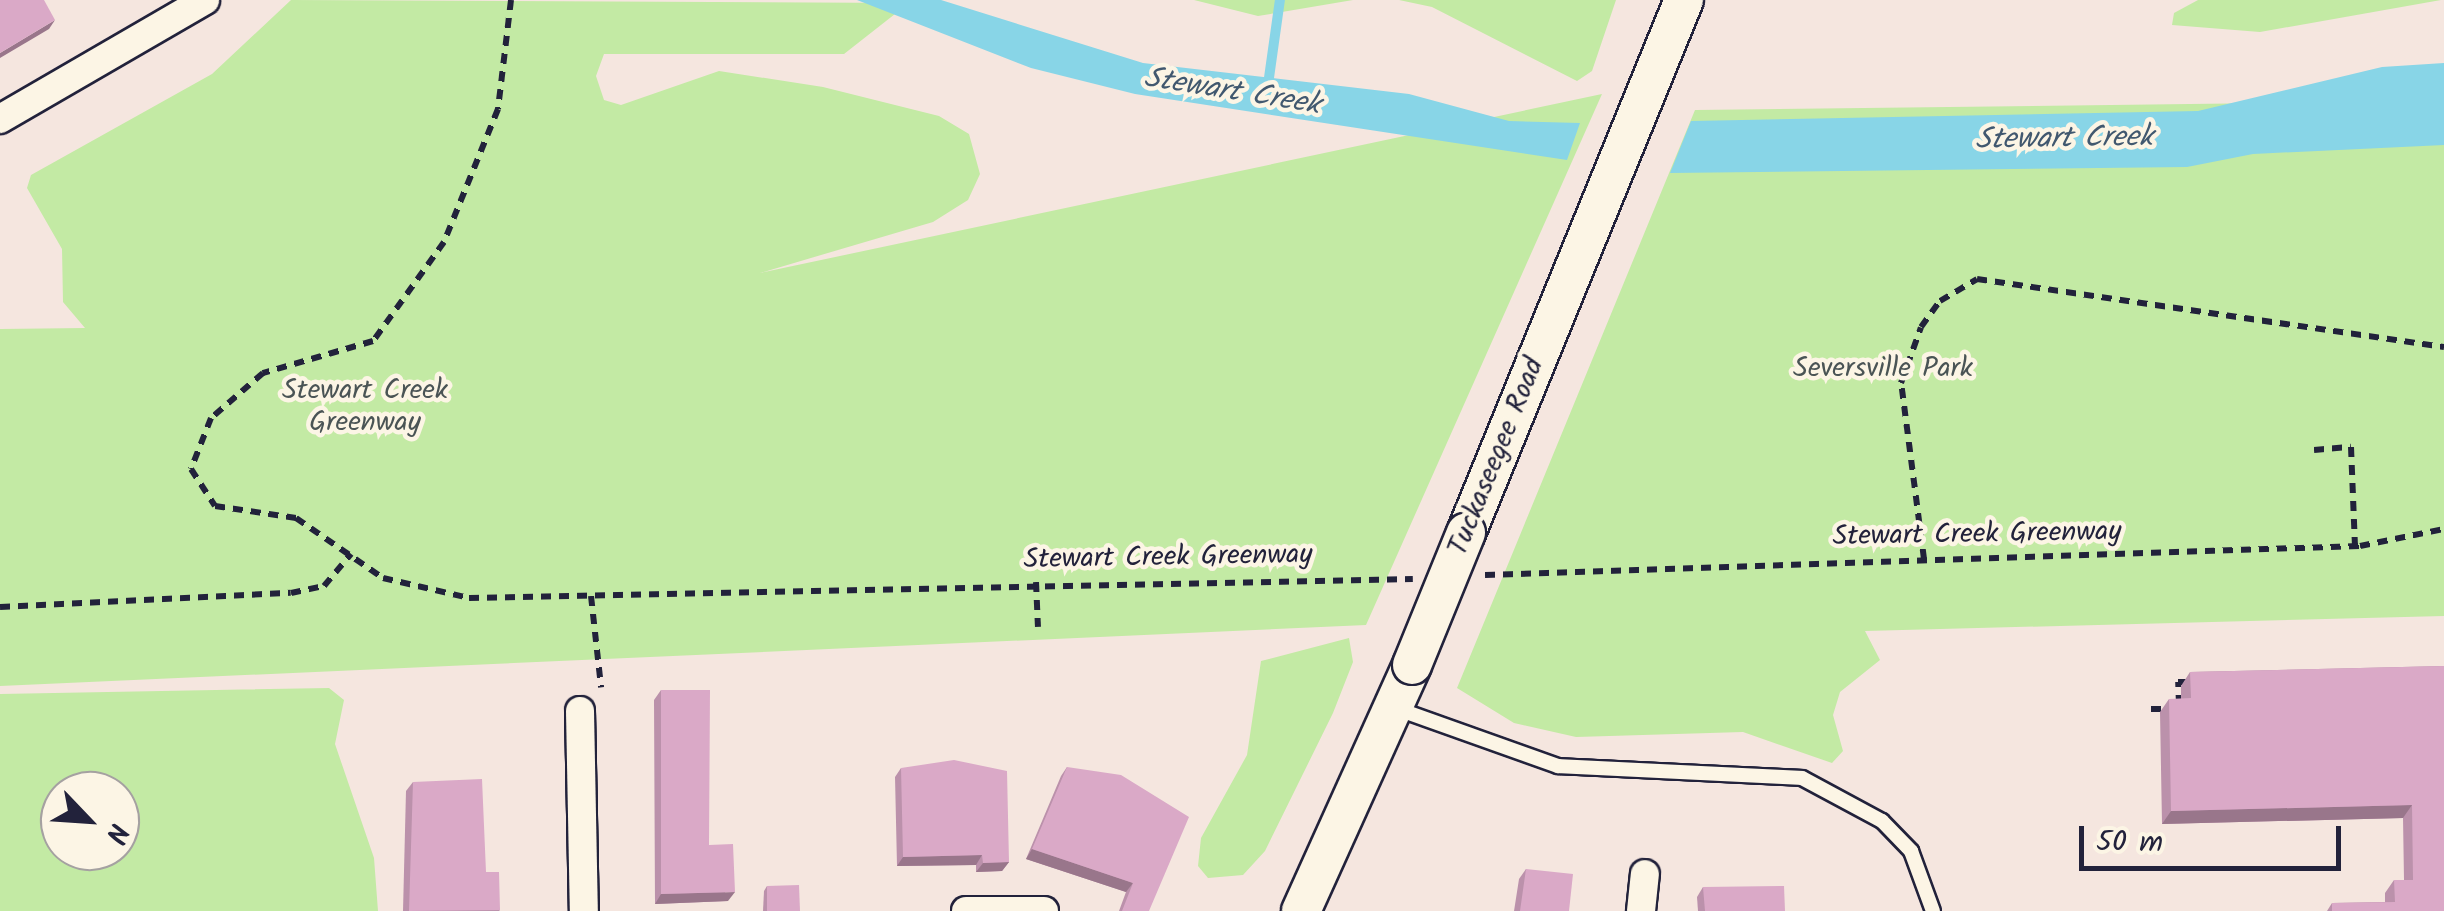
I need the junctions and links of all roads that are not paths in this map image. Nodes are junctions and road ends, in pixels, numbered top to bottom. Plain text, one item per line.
1 (1684, 0) edge
2 (203, 1) edge
3 (0, 119) edge
4 (1394, 707) junction
5 (580, 711) dead end
6 (1645, 874) dead end
7 (1030, 910) edge
8 (584, 911) edge
9 (966, 911) edge
10 (1302, 911) edge
11 (1641, 911) edge
12 (1933, 911) edge

1 - 4 main road, Tuckaseegee Road, bridge
2 - 3 street
4 - 10 main road, Tuckaseegee Road
4 - 12 lane
5 - 8 street
6 - 11 street
7 - 9 street

